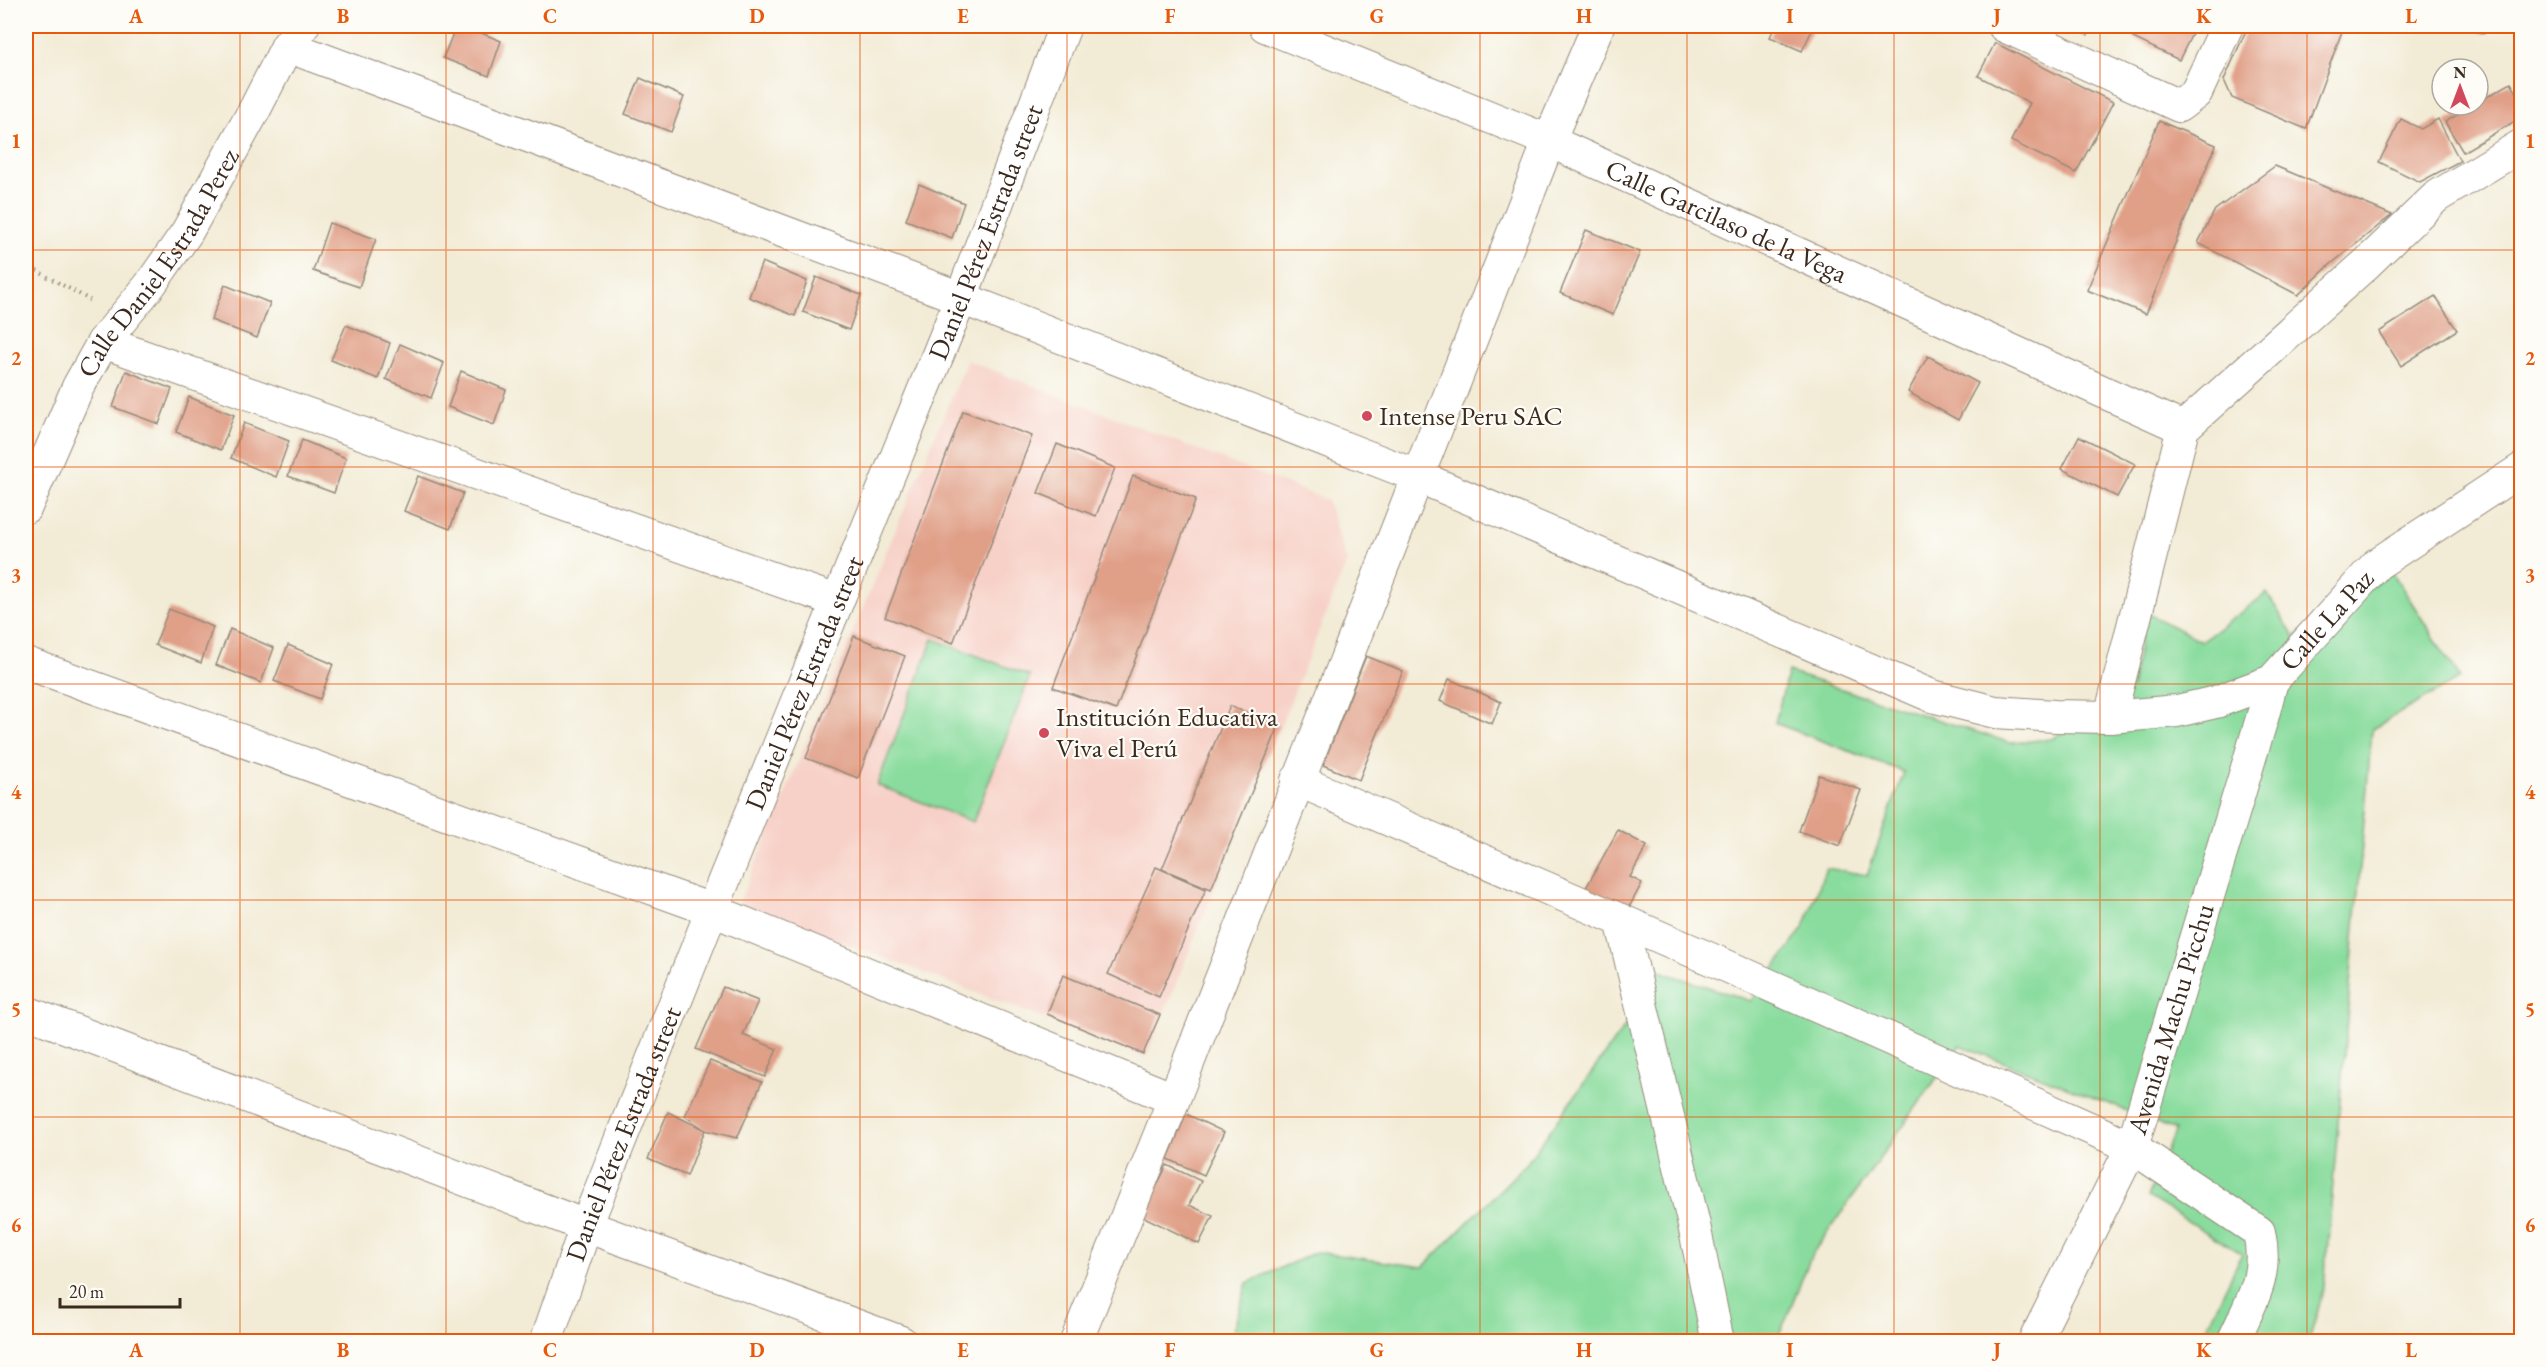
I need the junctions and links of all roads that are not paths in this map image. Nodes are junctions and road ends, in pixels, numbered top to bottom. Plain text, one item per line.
1 (1065, 26) edge
2 (1265, 26) edge
3 (1598, 26) edge
4 (2004, 26) edge
5 (2227, 26) edge
6 (295, 36) edge
7 (1549, 141) junction
8 (2522, 145) edge
9 (961, 298) junction
10 (103, 342) junction
11 (2183, 428) junction
12 (2522, 468) edge
13 (1417, 476) junction
14 (26, 507) edge
15 (837, 601) junction
16 (26, 663) edge
17 (2272, 681) junction
18 (2110, 717) junction
19 (1297, 780) junction
20 (712, 910) junction
21 (1622, 920) junction
22 (26, 1012) edge
23 (1174, 1099) junction
24 (2132, 1147) junction
25 (586, 1226) junction
26 (546, 1341) edge
27 (901, 1341) edge
28 (1076, 1341) edge
29 (1718, 1341) edge
30 (2034, 1341) edge
31 (2233, 1341) edge

1 - 9 street, Daniel Pérez Estrada street
2 - 7 street, Calle Garcilaso de la Vega
3 - 7 street
4 - 5 street
6 - 9 street, Calle La Paz
6 - 10 street, Calle Daniel Estrada Perez
7 - 11 street, Calle Garcilaso de la Vega
7 - 13 street
8 - 11 street
9 - 13 street, Calle La Paz
9 - 15 street, Daniel Pérez Estrada street
10 - 14 street, Calle Daniel Estrada Perez
10 - 15 street
11 - 18 street
12 - 17 street, Calle La Paz
13 - 18 street, Calle La Paz
13 - 19 street
15 - 20 street, Daniel Pérez Estrada street
16 - 20 street
17 - 18 street, Calle La Paz
17 - 24 street, Avenida Machu Picchu
19 - 21 street
19 - 23 street
20 - 23 street
20 - 25 street, Daniel Pérez Estrada street
21 - 24 street
21 - 29 street
22 - 25 street
23 - 28 street
24 - 30 street, Avenida Machu Picchu
24 - 31 street
25 - 26 street, Daniel Pérez Estrada street
25 - 27 street

